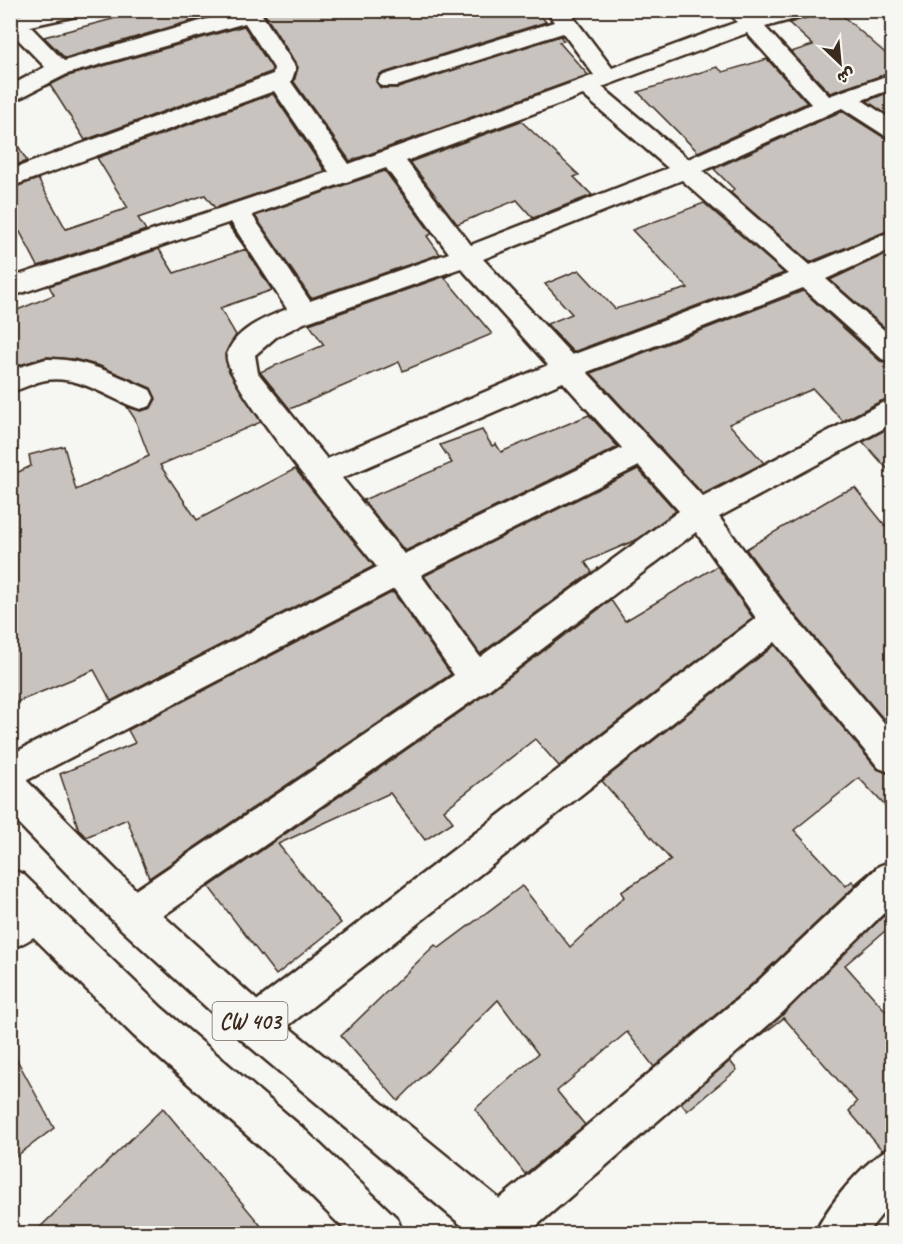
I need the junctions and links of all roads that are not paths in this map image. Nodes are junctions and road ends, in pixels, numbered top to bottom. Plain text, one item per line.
1 (73, 10) edge
2 (801, 10) edge
3 (249, 13) edge
4 (745, 17) edge
5 (561, 18) edge
6 (13, 24) edge
7 (59, 69) junction
8 (279, 81) junction
9 (389, 81) dead end
10 (596, 81) junction
11 (892, 81) edge
12 (10, 96) edge
13 (835, 103) junction
14 (892, 130) edge
15 (391, 158) junction
16 (685, 169) junction
17 (344, 175) junction
18 (10, 178) edge
19 (237, 211) junction
20 (892, 238) edge
21 (466, 256) junction
22 (807, 277) junction
23 (10, 288) edge
24 (304, 314) junction
25 (892, 352) edge
26 (567, 368) junction
27 (10, 382) edge
28 (140, 398) dead end
29 (892, 411) edge
30 (643, 451) junction
31 (322, 474) junction
32 (699, 513) junction
33 (399, 571) junction
34 (777, 621) junction
35 (476, 679) junction
36 (891, 752) edge
37 (10, 773) edge
38 (10, 789) edge
39 (892, 879) edge
40 (19, 909) edge
41 (133, 914) junction
42 (256, 1026) junction
43 (892, 1169) edge
44 (370, 1230) edge
45 (504, 1231) edge
46 (837, 1233) edge

1 - 6 street
2 - 4 street
3 - 7 street
3 - 8 street
4 - 10 street
4 - 13 street
5 - 9 street
5 - 10 street
6 - 7 street
7 - 12 street
8 - 17 street
8 - 18 street
10 - 15 street
10 - 16 street
11 - 13 street
13 - 14 street
13 - 16 street
15 - 17 street
15 - 21 street
16 - 21 street
16 - 22 street
17 - 19 street
19 - 23 street
19 - 24 street
20 - 22 street
21 - 24 street
21 - 26 street
22 - 25 street
22 - 26 street
24 - 31 street
26 - 30 street
26 - 31 street
27 - 28 street
29 - 32 street
30 - 32 street
30 - 33 street
31 - 33 street
32 - 34 street
32 - 35 street
33 - 35 street
33 - 37 street
34 - 36 street
34 - 42 street
35 - 41 street
38 - 41 street, CW 403
39 - 45 street
40 - 44 street, CW 403
41 - 42 street, CW 403
42 - 45 street, CW 403
43 - 46 street

